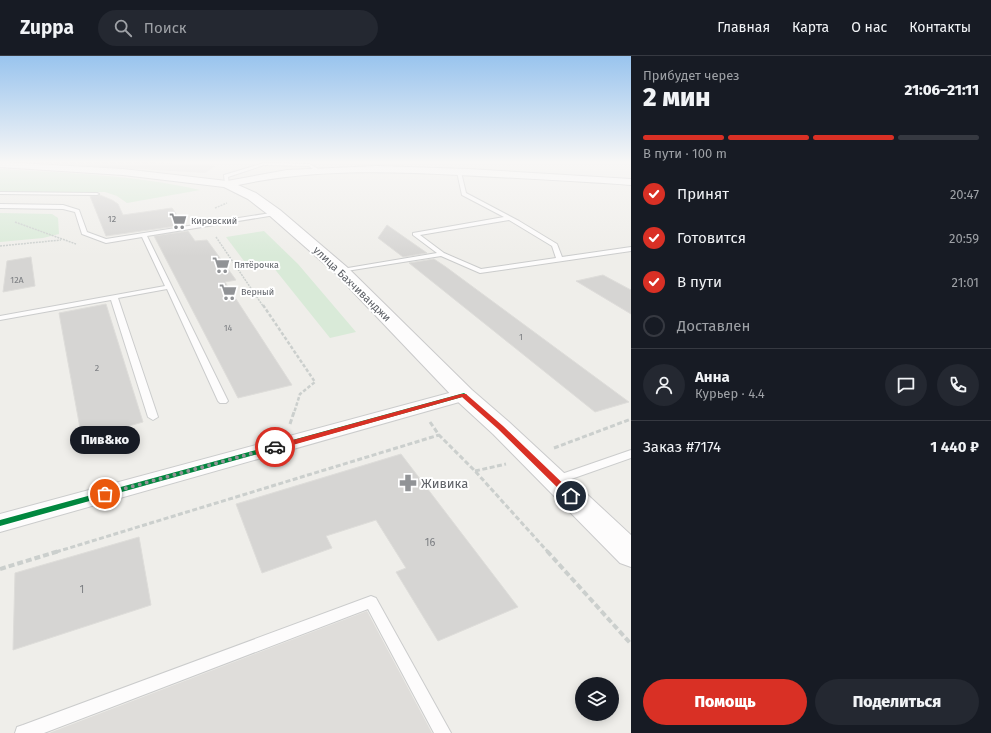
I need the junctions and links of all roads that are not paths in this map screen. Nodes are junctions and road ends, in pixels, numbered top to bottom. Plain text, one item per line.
1 (58, 194) edge
2 (97, 194) dead end
3 (247, 194) edge
4 (464, 194) edge
5 (0, 206) edge
6 (275, 213) junction
7 (509, 218) junction
8 (144, 235) junction
9 (631, 248) edge
10 (442, 254) junction
11 (559, 259) junction
12 (342, 271) junction
13 (168, 287) junction
14 (114, 297) junction
15 (0, 318) edge
16 (464, 395) junction
17 (223, 401) dead end
18 (153, 417) dead end
19 (631, 454) edge
20 (556, 480) junction
21 (0, 523) edge
22 (631, 554) edge
23 (23, 733) edge
24 (443, 733) edge

1 - 2 lane
3 - 6 main road, улица Бахчиванджи
4 - 7 lane
5 - 8 lane
6 - 8 lane
6 - 12 main road, улица Бахчиванджи
7 - 10 lane
7 - 11 lane
8 - 13 lane
9 - 11 lane
10 - 11 lane
10 - 12 lane
12 - 16 main road, улица Бахчиванджи
13 - 14 lane
13 - 17 lane
14 - 15 lane
14 - 18 lane
16 - 20 main road, улица Бахчиванджи
16 - 21 street
19 - 20 lane
20 - 22 main road, улица Бахчиванджи
23 - 24 lane

